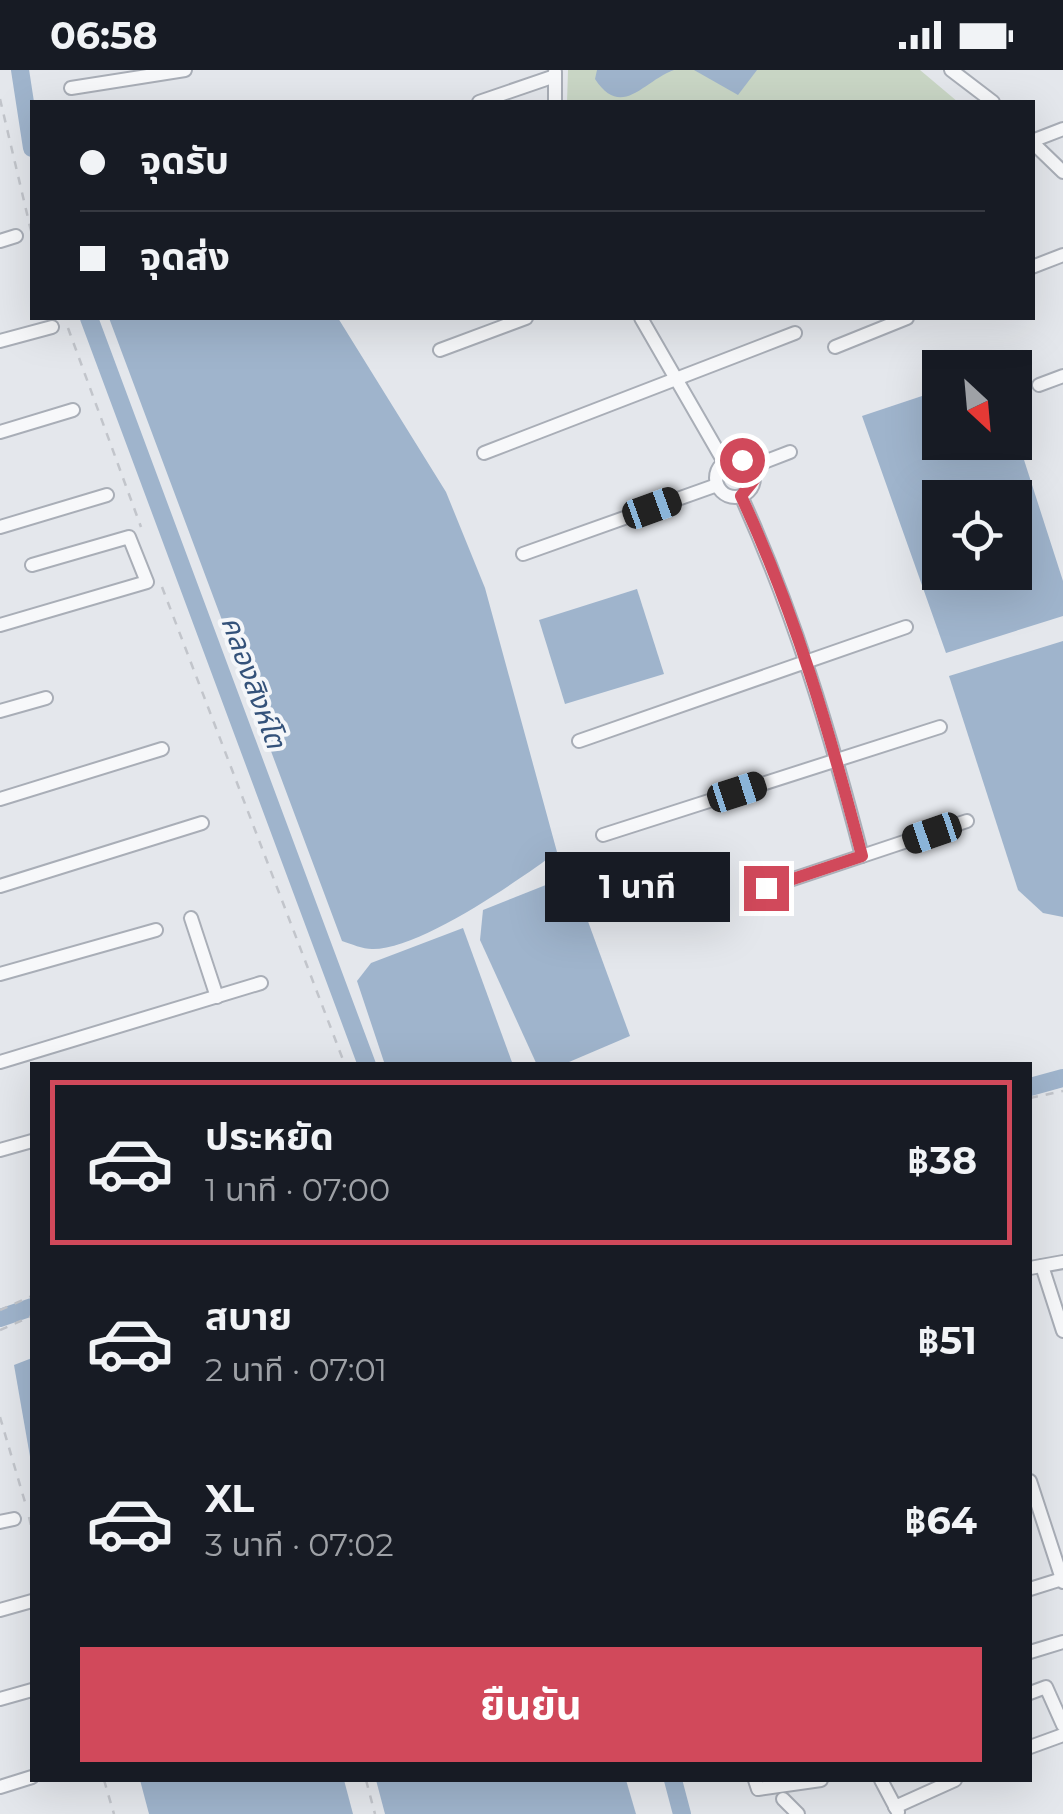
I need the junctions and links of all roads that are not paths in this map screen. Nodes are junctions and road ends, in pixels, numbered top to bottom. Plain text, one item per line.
1 (185, 70) edge
2 (953, 71) edge
3 (555, 73) edge
4 (71, 88) dead end
5 (484, 100) edge
6 (555, 100) edge
7 (990, 100) edge
8 (1063, 129) edge
9 (1035, 140) edge
10 (1035, 144) edge
11 (1063, 172) edge
12 (16, 236) dead end
13 (0, 241) edge
14 (1063, 255) edge
15 (1035, 266) edge
16 (521, 320) edge
17 (642, 320) edge
18 (902, 320) edge
19 (52, 327) dead end
20 (795, 333) dead end
21 (0, 341) edge
22 (835, 347) dead end
23 (440, 350) dead end
24 (1063, 376) edge
25 (677, 378) junction
26 (1039, 385) dead end
27 (73, 410) dead end
28 (0, 432) edge
29 (484, 452) dead end
30 (790, 452) dead end
31 (724, 462) junction
32 (752, 468) junction
33 (717, 485) junction
34 (107, 495) dead end
35 (741, 496) junction
36 (0, 528) edge
37 (523, 554) dead end
38 (32, 565) dead end
39 (0, 625) edge
40 (906, 627) dead end
41 (807, 662) junction
42 (46, 698) dead end
43 (0, 711) edge
44 (940, 727) dead end
45 (579, 740) dead end
46 (162, 749) dead end
47 (837, 760) junction
48 (0, 799) edge
49 (202, 822) dead end
50 (967, 822) dead end
51 (603, 836) dead end
52 (862, 856) junction
53 (0, 886) edge
54 (766, 888) dead end
55 (191, 918) dead end
56 (156, 930) dead end
57 (0, 974) edge
58 (261, 983) dead end
59 (216, 997) junction
60 (0, 1062) edge
61 (30, 1142) edge
62 (0, 1150) edge
63 (1063, 1262) edge
64 (1036, 1267) edge
65 (1063, 1332) edge
66 (1032, 1489) edge
67 (1045, 1531) junction
68 (1032, 1535) edge
69 (1062, 1580) edge
70 (1032, 1588) edge
71 (30, 1602) edge
72 (0, 1610) edge
73 (1063, 1642) edge
74 (1032, 1651) edge
75 (30, 1691) edge
76 (1032, 1692) edge
77 (0, 1699) edge
78 (1063, 1725) edge
79 (1063, 1735) edge
80 (1032, 1746) edge
81 (30, 1778) edge
82 (756, 1782) edge
83 (807, 1782) edge
84 (882, 1782) edge
85 (951, 1782) edge
86 (0, 1786) edge
87 (783, 1800) dead end
88 (897, 1810) edge
89 (798, 1814) edge

1 - 4 street
2 - 7 street
3 - 5 street
3 - 6 street
8 - 9 street
10 - 11 street
12 - 13 street
14 - 15 street
16 - 23 street
17 - 25 street
18 - 22 street
19 - 21 street
20 - 25 street
24 - 26 street
25 - 29 street
25 - 31 street
27 - 28 street
30 - 32 street
31 - 32 street
31 - 33 street
32 - 35 street
33 - 35 street
33 - 37 street
34 - 36 street
35 - 41 street
38 - 39 street
40 - 41 street
41 - 45 street
41 - 47 street
42 - 43 street
44 - 47 street
46 - 48 street
47 - 51 street
47 - 52 street
49 - 53 street
50 - 52 street
52 - 54 street
55 - 59 street
56 - 57 street
58 - 59 street
59 - 60 street
61 - 62 street
63 - 64 street
64 - 65 street
66 - 67 street
67 - 68 street
67 - 69 street
69 - 70 street
71 - 72 street
73 - 74 street
75 - 77 street
76 - 78 street
79 - 80 street
81 - 86 street
82 - 83 street
84 - 88 street
85 - 88 street
87 - 89 street

